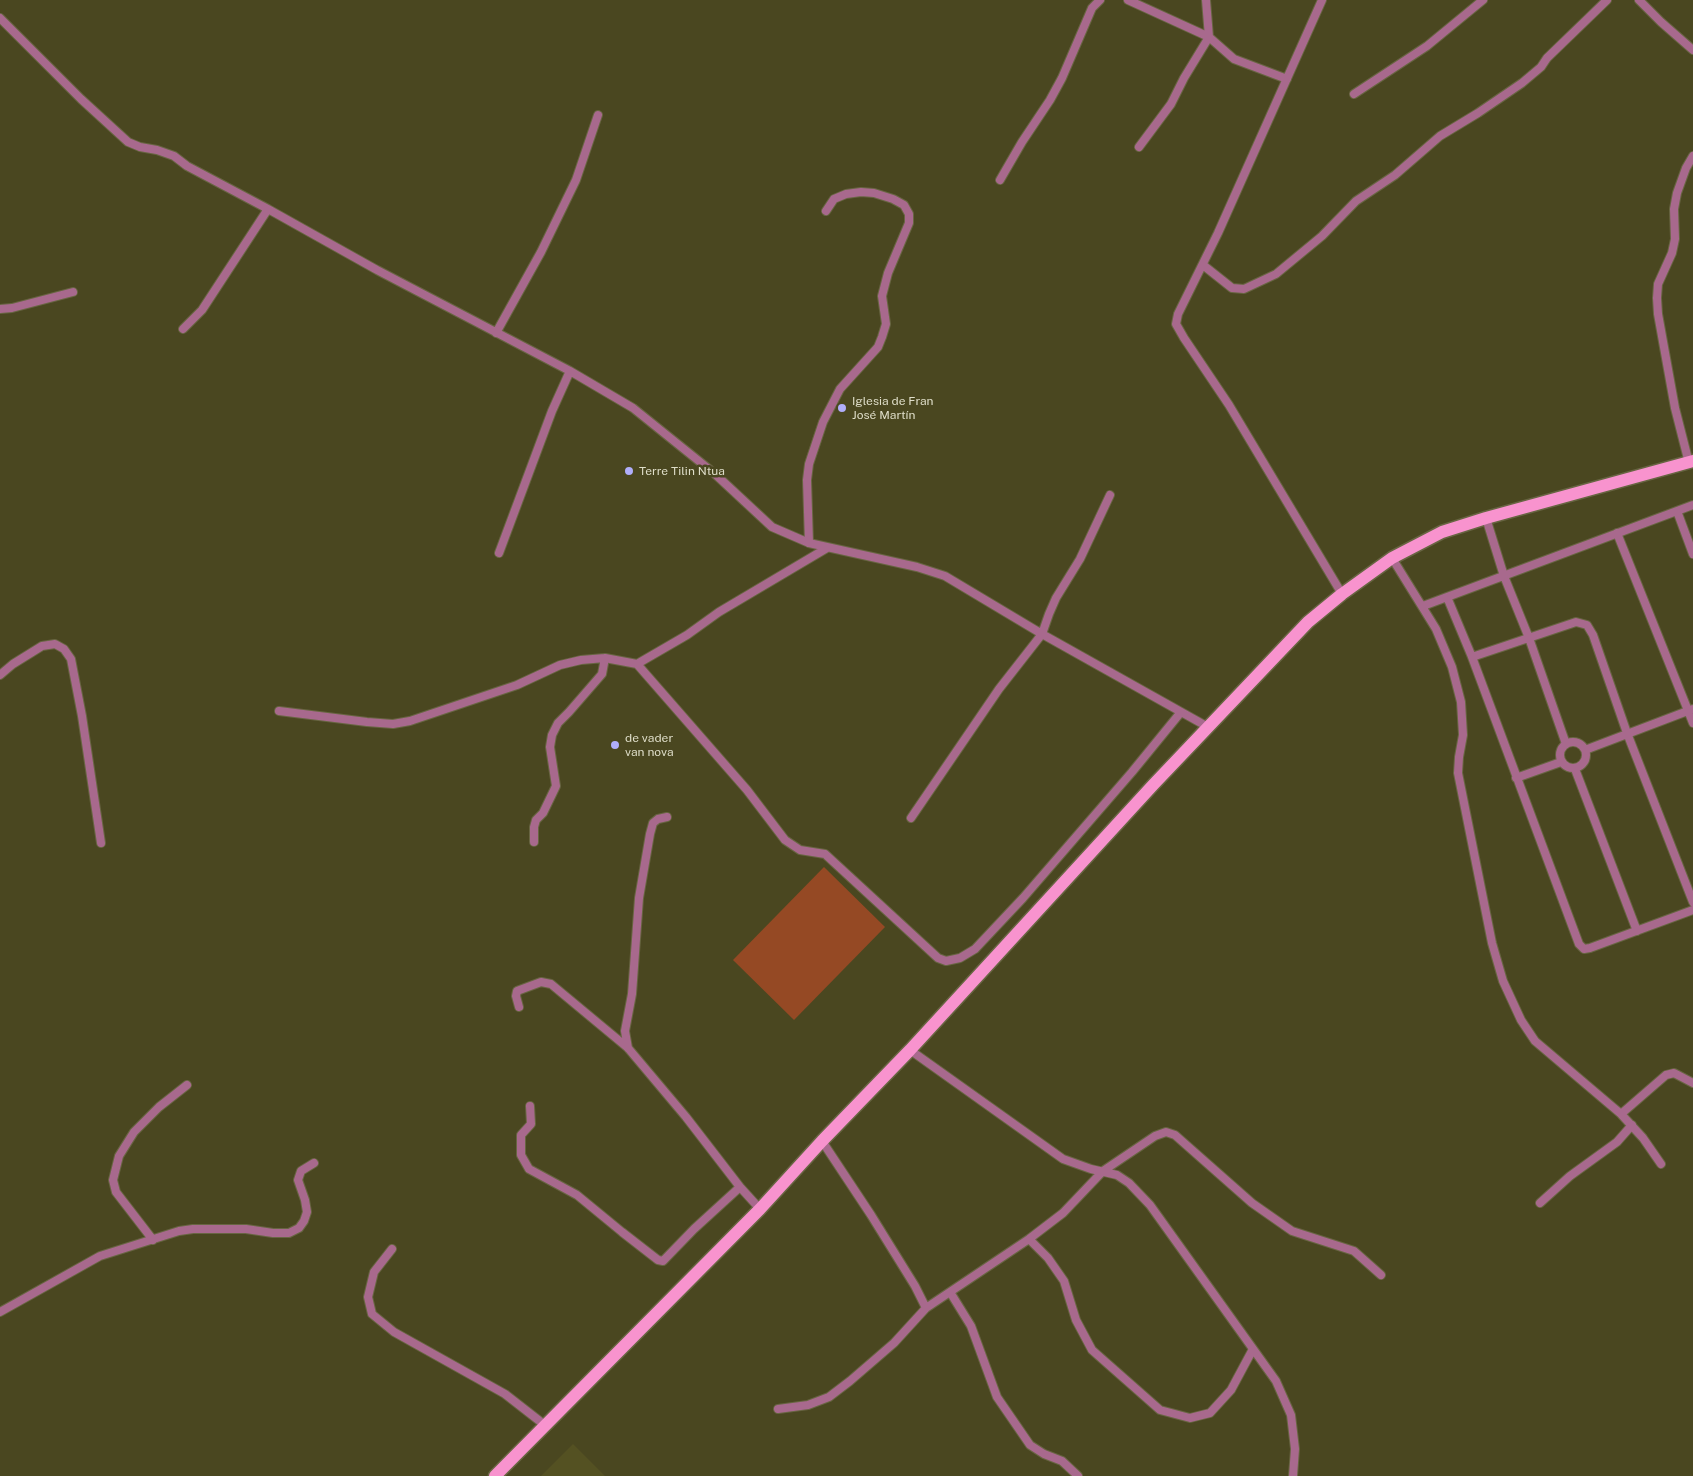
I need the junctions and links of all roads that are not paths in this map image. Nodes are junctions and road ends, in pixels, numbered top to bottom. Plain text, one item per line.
1 (1100, 0) edge
2 (1128, 0) edge
3 (1206, 0) edge
4 (1322, 0) edge
5 (1483, 0) edge
6 (1607, 0) edge
7 (1639, 0) edge
8 (0, 18) edge
9 (1209, 38) junction
10 (1693, 50) edge
11 (1287, 79) junction
12 (1354, 94) dead end
13 (598, 116) dead end
14 (1139, 147) dead end
15 (1693, 156) edge
16 (1000, 180) dead end
17 (268, 209) junction
18 (826, 212) dead end
19 (1203, 265) junction
20 (73, 292) dead end
21 (0, 309) edge
22 (182, 329) dead end
23 (496, 333) junction
24 (570, 371) junction
25 (1691, 462) edge
26 (1110, 495) dead end
27 (1693, 505) edge
28 (1677, 511) junction
29 (1486, 518) junction
30 (1617, 533) junction
31 (809, 544) junction
32 (827, 548) junction
33 (499, 553) dead end
34 (1693, 554) edge
35 (1392, 558) junction
36 (1504, 576) junction
37 (1342, 594) junction
38 (1447, 597) junction
39 (1423, 606) junction
40 (1042, 634) junction
41 (1529, 638) junction
42 (1472, 656) junction
43 (605, 658) junction
44 (637, 664) junction
45 (0, 675) edge
46 (1691, 709) edge
47 (279, 712) dead end
48 (1181, 712) junction
49 (1693, 723) edge
50 (1208, 727) junction
51 (1627, 733) junction
52 (1566, 744) junction
53 (1585, 750) junction
54 (1561, 762) junction
55 (1576, 769) junction
56 (1516, 778) junction
57 (667, 817) dead end
58 (911, 818) dead end
59 (534, 842) dead end
60 (101, 843) dead end
61 (1693, 902) edge
62 (1693, 910) edge
63 (1637, 931) junction
64 (519, 1007) dead end
65 (628, 1048) junction
66 (910, 1050) junction
67 (1693, 1083) edge
68 (186, 1085) dead end
69 (530, 1106) dead end
70 (1621, 1114) junction
71 (1632, 1125) junction
72 (822, 1141) junction
73 (314, 1163) dead end
74 (1661, 1164) dead end
75 (1103, 1171) junction
76 (740, 1187) junction
77 (1540, 1203) dead end
78 (760, 1209) junction
79 (1029, 1239) junction
80 (153, 1240) junction
81 (392, 1249) dead end
82 (1381, 1275) dead end
83 (950, 1292) junction
84 (926, 1308) junction
85 (0, 1312) edge
86 (1253, 1349) junction
87 (778, 1410) dead end
88 (546, 1426) junction
89 (495, 1476) edge
90 (1078, 1476) edge
91 (1293, 1476) edge

1 - 16 street
2 - 9 street
3 - 9 street
4 - 11 street
5 - 12 street
6 - 19 street
7 - 10 street
8 - 17 street
9 - 11 street
9 - 14 street
11 - 19 street
13 - 23 street
15 - 25 street
17 - 22 street
17 - 23 street
18 - 31 street
19 - 37 street
20 - 21 street
23 - 24 street
24 - 31 street
24 - 33 street
25 - 29 main road
26 - 40 street
27 - 28 street
28 - 30 street
28 - 34 street
29 - 35 main road
29 - 36 street
30 - 36 street
30 - 46 street
31 - 32 street
32 - 40 street
32 - 44 street
35 - 37 main road
35 - 39 street
36 - 38 street
36 - 41 street
37 - 50 main road
38 - 39 street
38 - 42 street
39 - 70 street
40 - 48 street
40 - 58 street
41 - 42 street
41 - 51 street
41 - 52 street
42 - 56 street
43 - 44 street
43 - 47 street
43 - 59 street
44 - 48 street
45 - 60 street
46 - 49 street
46 - 51 street
48 - 50 street
50 - 66 main road
51 - 53 street
51 - 61 street
52 - 53 street
52 - 54 street
53 - 55 street
54 - 55 street
54 - 56 street
55 - 63 street
56 - 63 street
57 - 65 street
62 - 63 street
64 - 65 street
65 - 76 street
66 - 72 main road
66 - 75 street
67 - 70 street
68 - 80 street
69 - 76 street
70 - 71 street
71 - 74 street
71 - 77 street
72 - 78 main road
72 - 84 street
73 - 80 street
75 - 79 street
75 - 82 street
75 - 86 street
76 - 78 street
78 - 88 main road
79 - 83 street
79 - 86 street
80 - 85 street
81 - 88 street
83 - 84 street
83 - 90 street
84 - 87 street
86 - 91 street
88 - 89 main road

